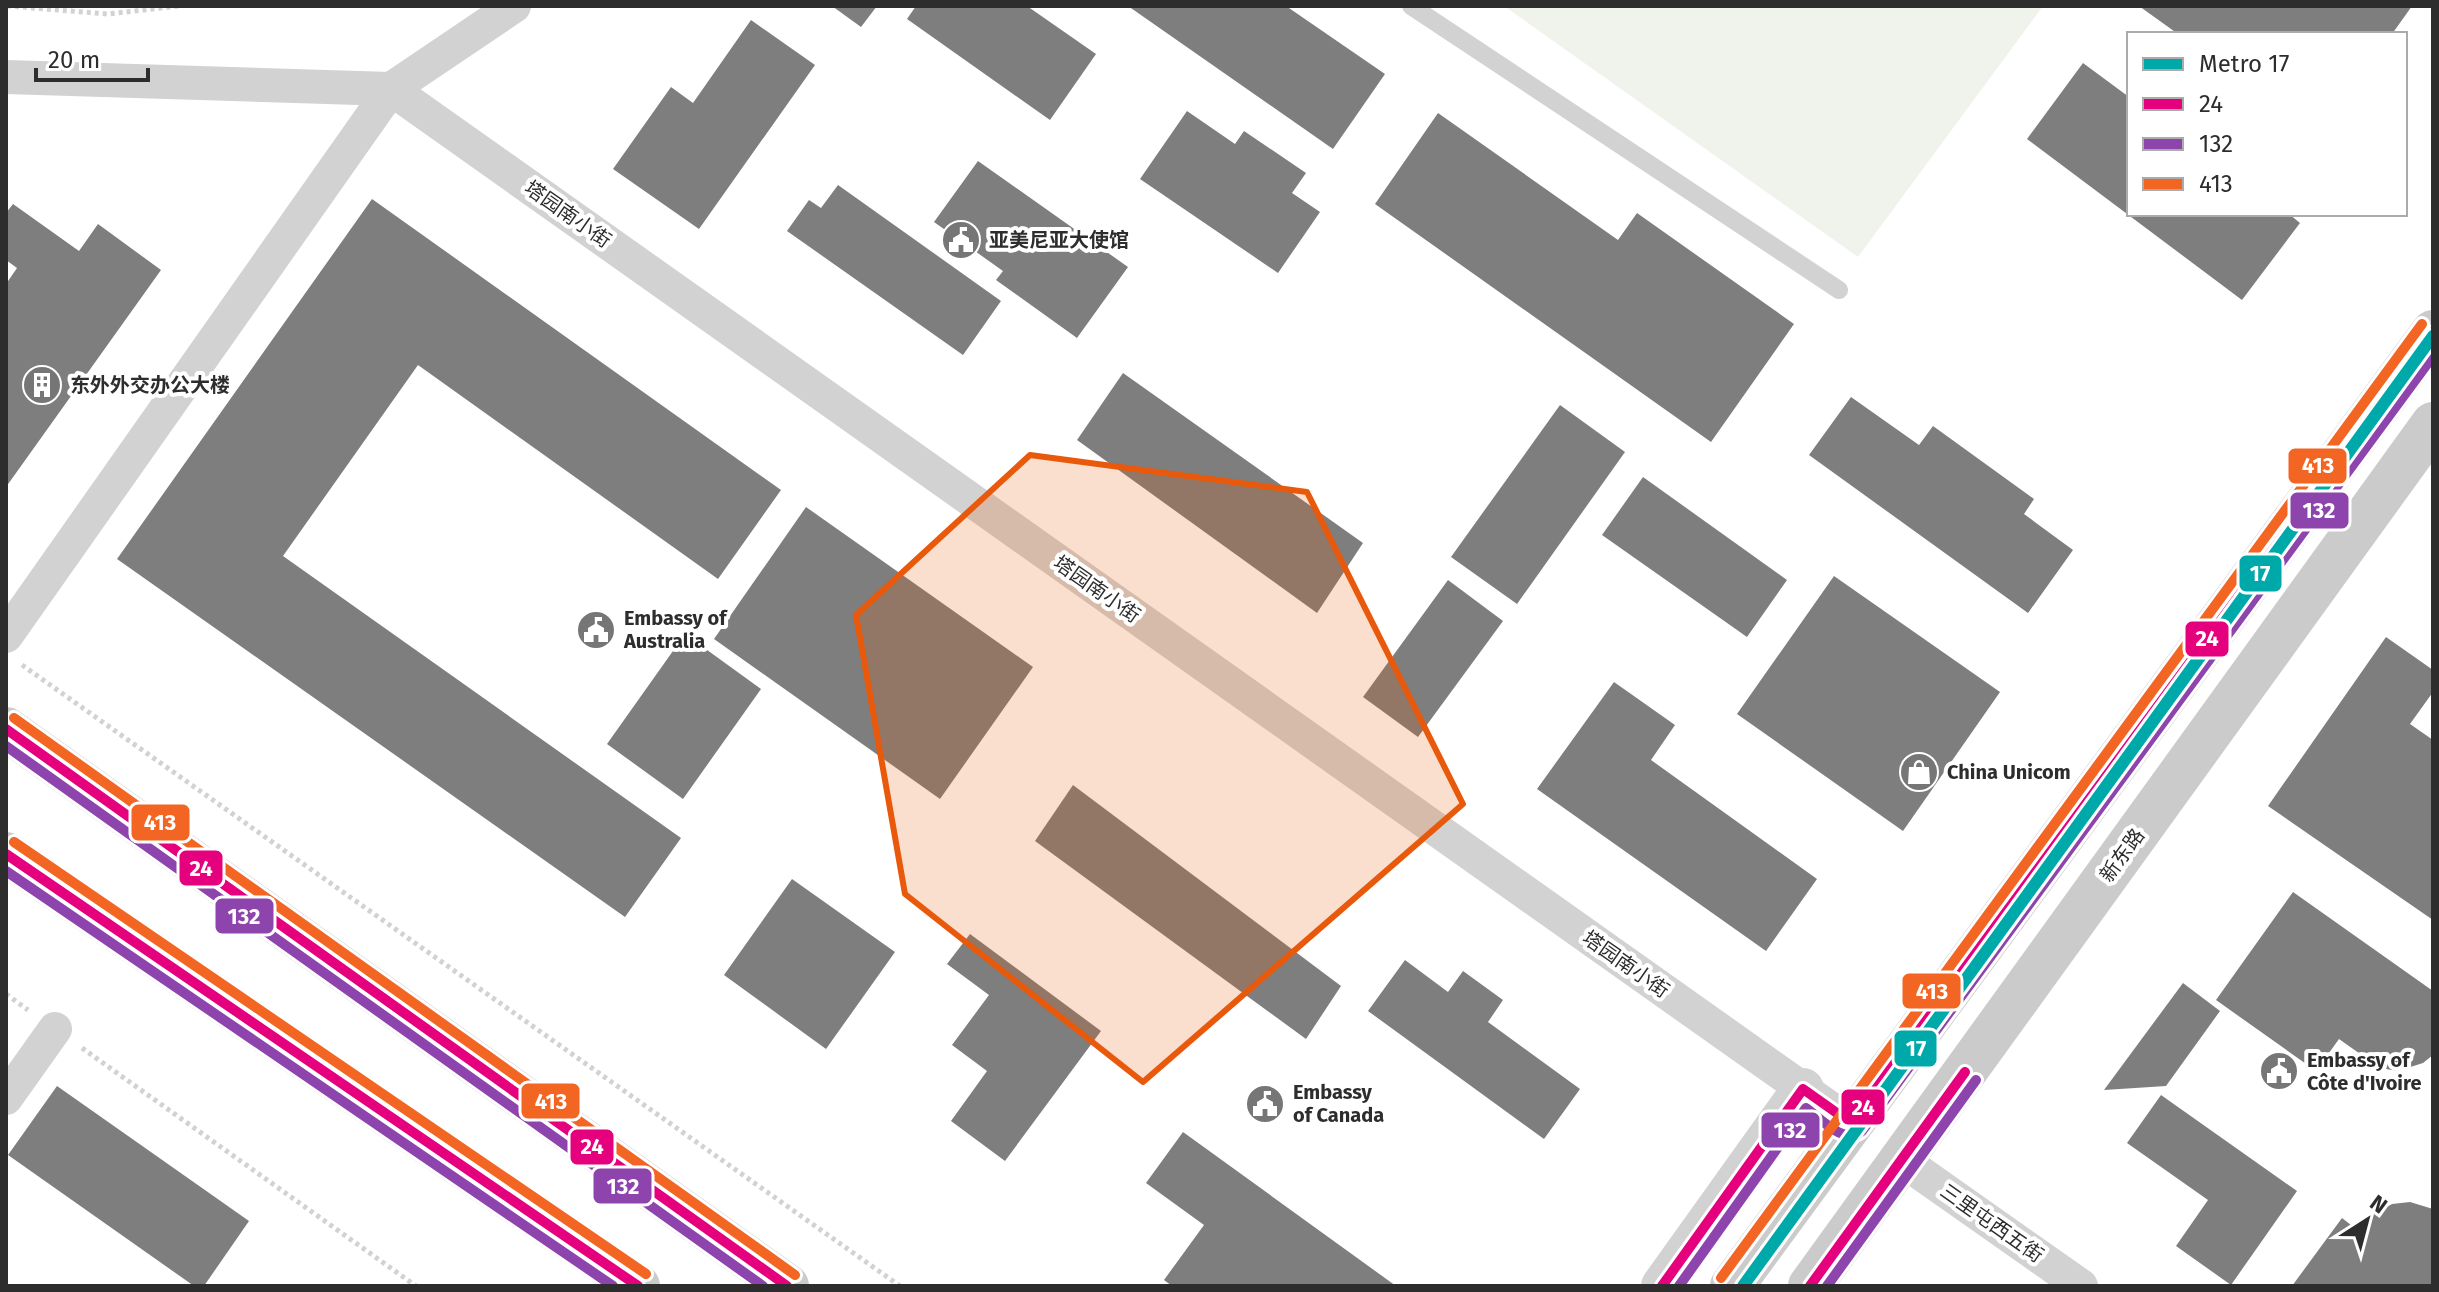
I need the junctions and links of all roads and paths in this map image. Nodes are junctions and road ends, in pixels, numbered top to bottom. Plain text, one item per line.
1 (7, 6) edge
2 (179, 6) edge
3 (514, 6) edge
4 (1411, 6) edge
5 (6, 77) edge
6 (391, 89) junction
7 (1839, 290) dead end
8 (2433, 332) edge
9 (2433, 424) edge
10 (12, 650) edge
11 (6, 729) edge
12 (6, 854) edge
13 (6, 994) edge
14 (55, 1029) junction
15 (1803, 1089) junction
16 (6, 1098) edge
17 (1851, 1123) junction
18 (1902, 1160) junction
19 (416, 1286) edge
20 (638, 1286) edge
21 (787, 1286) edge
22 (900, 1286) edge
23 (1662, 1286) edge
24 (1732, 1286) edge
25 (1810, 1286) edge
26 (2081, 1286) edge

1 - 2 path
3 - 6 street
4 - 7 lane
5 - 6 street
6 - 10 street
6 - 15 street, 塔园南小街
8 - 17 main road
9 - 18 main road, 新东路
10 - 22 path
11 - 21 main road
12 - 20 main road
13 - 14 path
14 - 16 street
14 - 19 path
15 - 17 street, 塔园南小街
15 - 23 street
17 - 24 main road
18 - 25 main road, 新东路
18 - 26 street, 三里屯西五街

